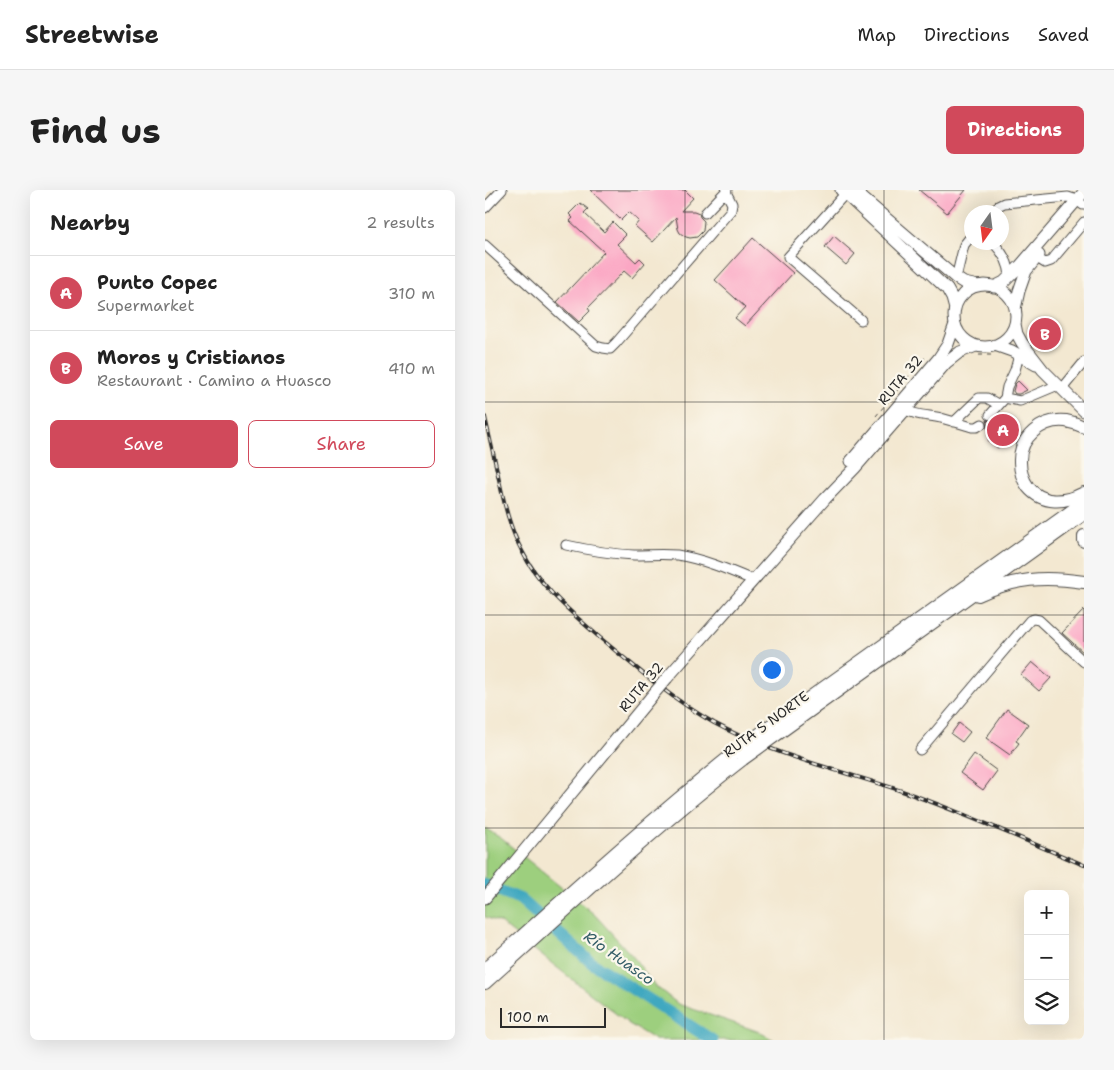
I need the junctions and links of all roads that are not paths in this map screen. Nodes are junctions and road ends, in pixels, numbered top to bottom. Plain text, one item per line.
1 (502, 190) edge
2 (726, 191) edge
3 (846, 191) edge
4 (862, 195) edge
5 (1082, 200) edge
6 (1000, 205) edge
7 (485, 208) edge
8 (705, 213) dead end
9 (1084, 222) edge
10 (485, 245) edge
11 (964, 245) edge
12 (1038, 245) junction
13 (999, 250) edge
14 (1037, 258) junction
15 (1010, 276) junction
16 (956, 278) junction
17 (978, 286) junction
18 (994, 287) junction
19 (955, 309) junction
20 (1015, 309) junction
21 (861, 320) dead end
22 (955, 324) junction
23 (1015, 324) junction
24 (976, 350) junction
25 (997, 350) junction
26 (1019, 355) junction
27 (1084, 362) edge
28 (1043, 370) junction
29 (1060, 387) junction
30 (1002, 402) junction
31 (903, 407) junction
32 (1084, 410) edge
33 (990, 415) dead end
34 (954, 422) junction
35 (982, 424) dead end
36 (1084, 427) edge
37 (1084, 493) edge
38 (1084, 502) edge
39 (1084, 514) edge
40 (1084, 536) edge
41 (1084, 541) edge
42 (566, 546) dead end
43 (753, 580) junction
44 (1084, 582) edge
45 (941, 615) junction
46 (1084, 662) edge
47 (775, 729) junction
48 (920, 750) dead end
49 (627, 848) junction
50 (485, 898) edge
51 (485, 969) edge
52 (485, 982) edge

1 - 7 street
2 - 8 street
2 - 10 street
3 - 4 main road
3 - 19 main road
3 - 21 street
4 - 16 main road
5 - 6 street
5 - 12 main road
5 - 14 main road
9 - 14 street
11 - 16 street
12 - 14 main road
12 - 15 main road
13 - 15 street
14 - 20 main road
15 - 18 main road
16 - 17 main road
17 - 18 main road
17 - 19 main road
18 - 20 main road
19 - 22 main road
20 - 23 main road
22 - 24 main road
22 - 31 main road, RUTA 32
23 - 25 main road
23 - 28 main road
24 - 25 main road
24 - 31 main road, RUTA 32
25 - 26 main road
26 - 28 main road
26 - 30 street
27 - 29 street
28 - 29 main road
29 - 30 street
29 - 32 main road
30 - 33 street
30 - 34 street
31 - 34 street
31 - 43 main road, RUTA 32
34 - 35 street
36 - 37 highway
38 - 47 highway, RUTA 5 NORTE
39 - 45 highway, RUTA 5 NORTE
40 - 41 highway
42 - 43 street
43 - 50 main road, RUTA 32, bridge
44 - 45 highway
45 - 47 highway, RUTA 5 NORTE
46 - 48 street
47 - 49 highway, RUTA 5 NORTE, bridge
49 - 51 highway, RUTA 5 NORTE
49 - 52 highway, RUTA 5 NORTE

